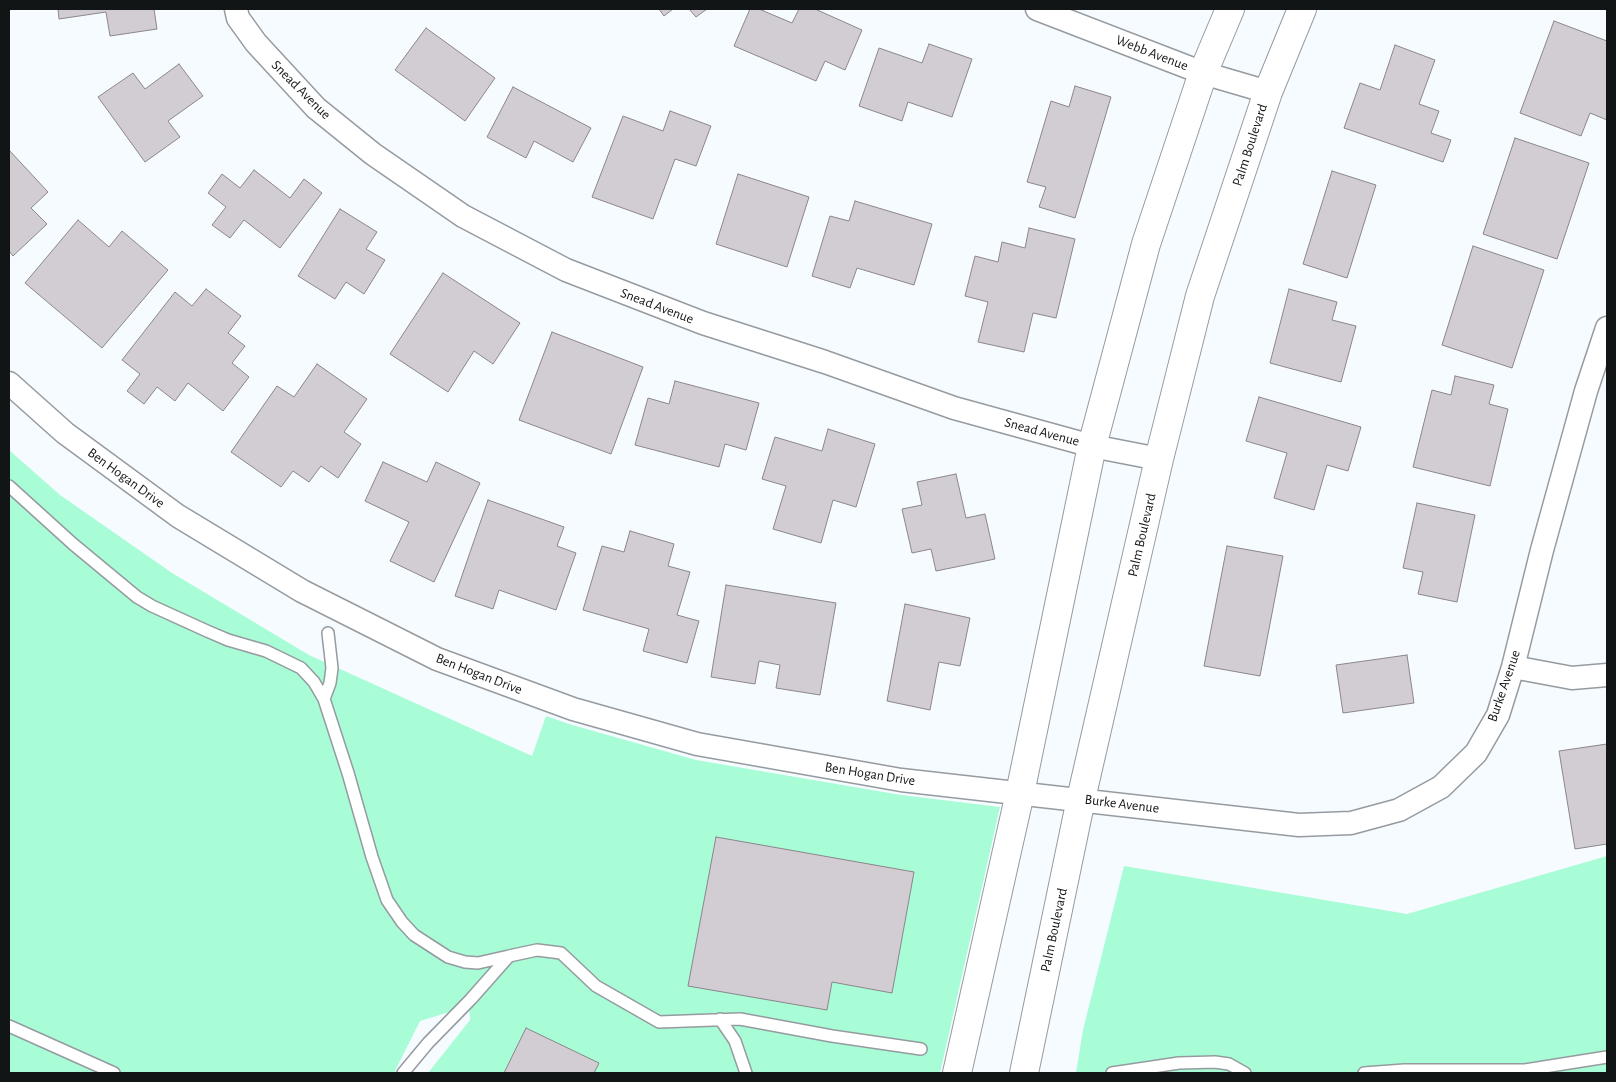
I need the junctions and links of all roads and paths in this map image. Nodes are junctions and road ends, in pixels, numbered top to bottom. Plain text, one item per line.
1 (236, 9) edge
2 (1037, 9) edge
3 (1230, 9) edge
4 (1302, 9) edge
5 (1202, 73) junction
6 (1268, 92) junction
7 (1607, 328) edge
8 (9, 383) edge
9 (1092, 446) junction
10 (1159, 459) junction
11 (9, 486) edge
12 (328, 632) dead end
13 (1513, 667) junction
14 (1607, 675) edge
15 (324, 699) junction
16 (1020, 794) junction
17 (1081, 799) junction
18 (509, 956) junction
19 (720, 1019) junction
20 (9, 1026) edge
21 (921, 1049) dead end
22 (75, 1055) junction
23 (1607, 1057) edge
24 (94, 1073) edge
25 (114, 1073) edge
26 (403, 1073) edge
27 (746, 1073) edge
28 (957, 1073) edge
29 (1024, 1073) edge
30 (1112, 1073) edge
31 (1245, 1073) edge
32 (1364, 1073) edge

1 - 9 street, Snead Avenue
2 - 5 street, Webb Avenue
3 - 5 street
4 - 6 street, Palm Boulevard
5 - 6 street, Webb Avenue
5 - 9 street
6 - 10 street, Palm Boulevard
7 - 13 street, Burke Avenue
8 - 16 street, Ben Hogan Drive
9 - 10 street, Snead Avenue
9 - 16 street
10 - 17 street, Palm Boulevard
11 - 15 lane
12 - 15 lane
13 - 14 street
13 - 17 street, Burke Avenue
15 - 18 lane
16 - 17 street, Burke Avenue
16 - 28 street
17 - 29 street, Palm Boulevard
18 - 19 lane
18 - 26 lane
19 - 21 lane
19 - 27 lane
20 - 22 lane
22 - 24 lane
22 - 25 lane
23 - 32 lane
30 - 31 lane

